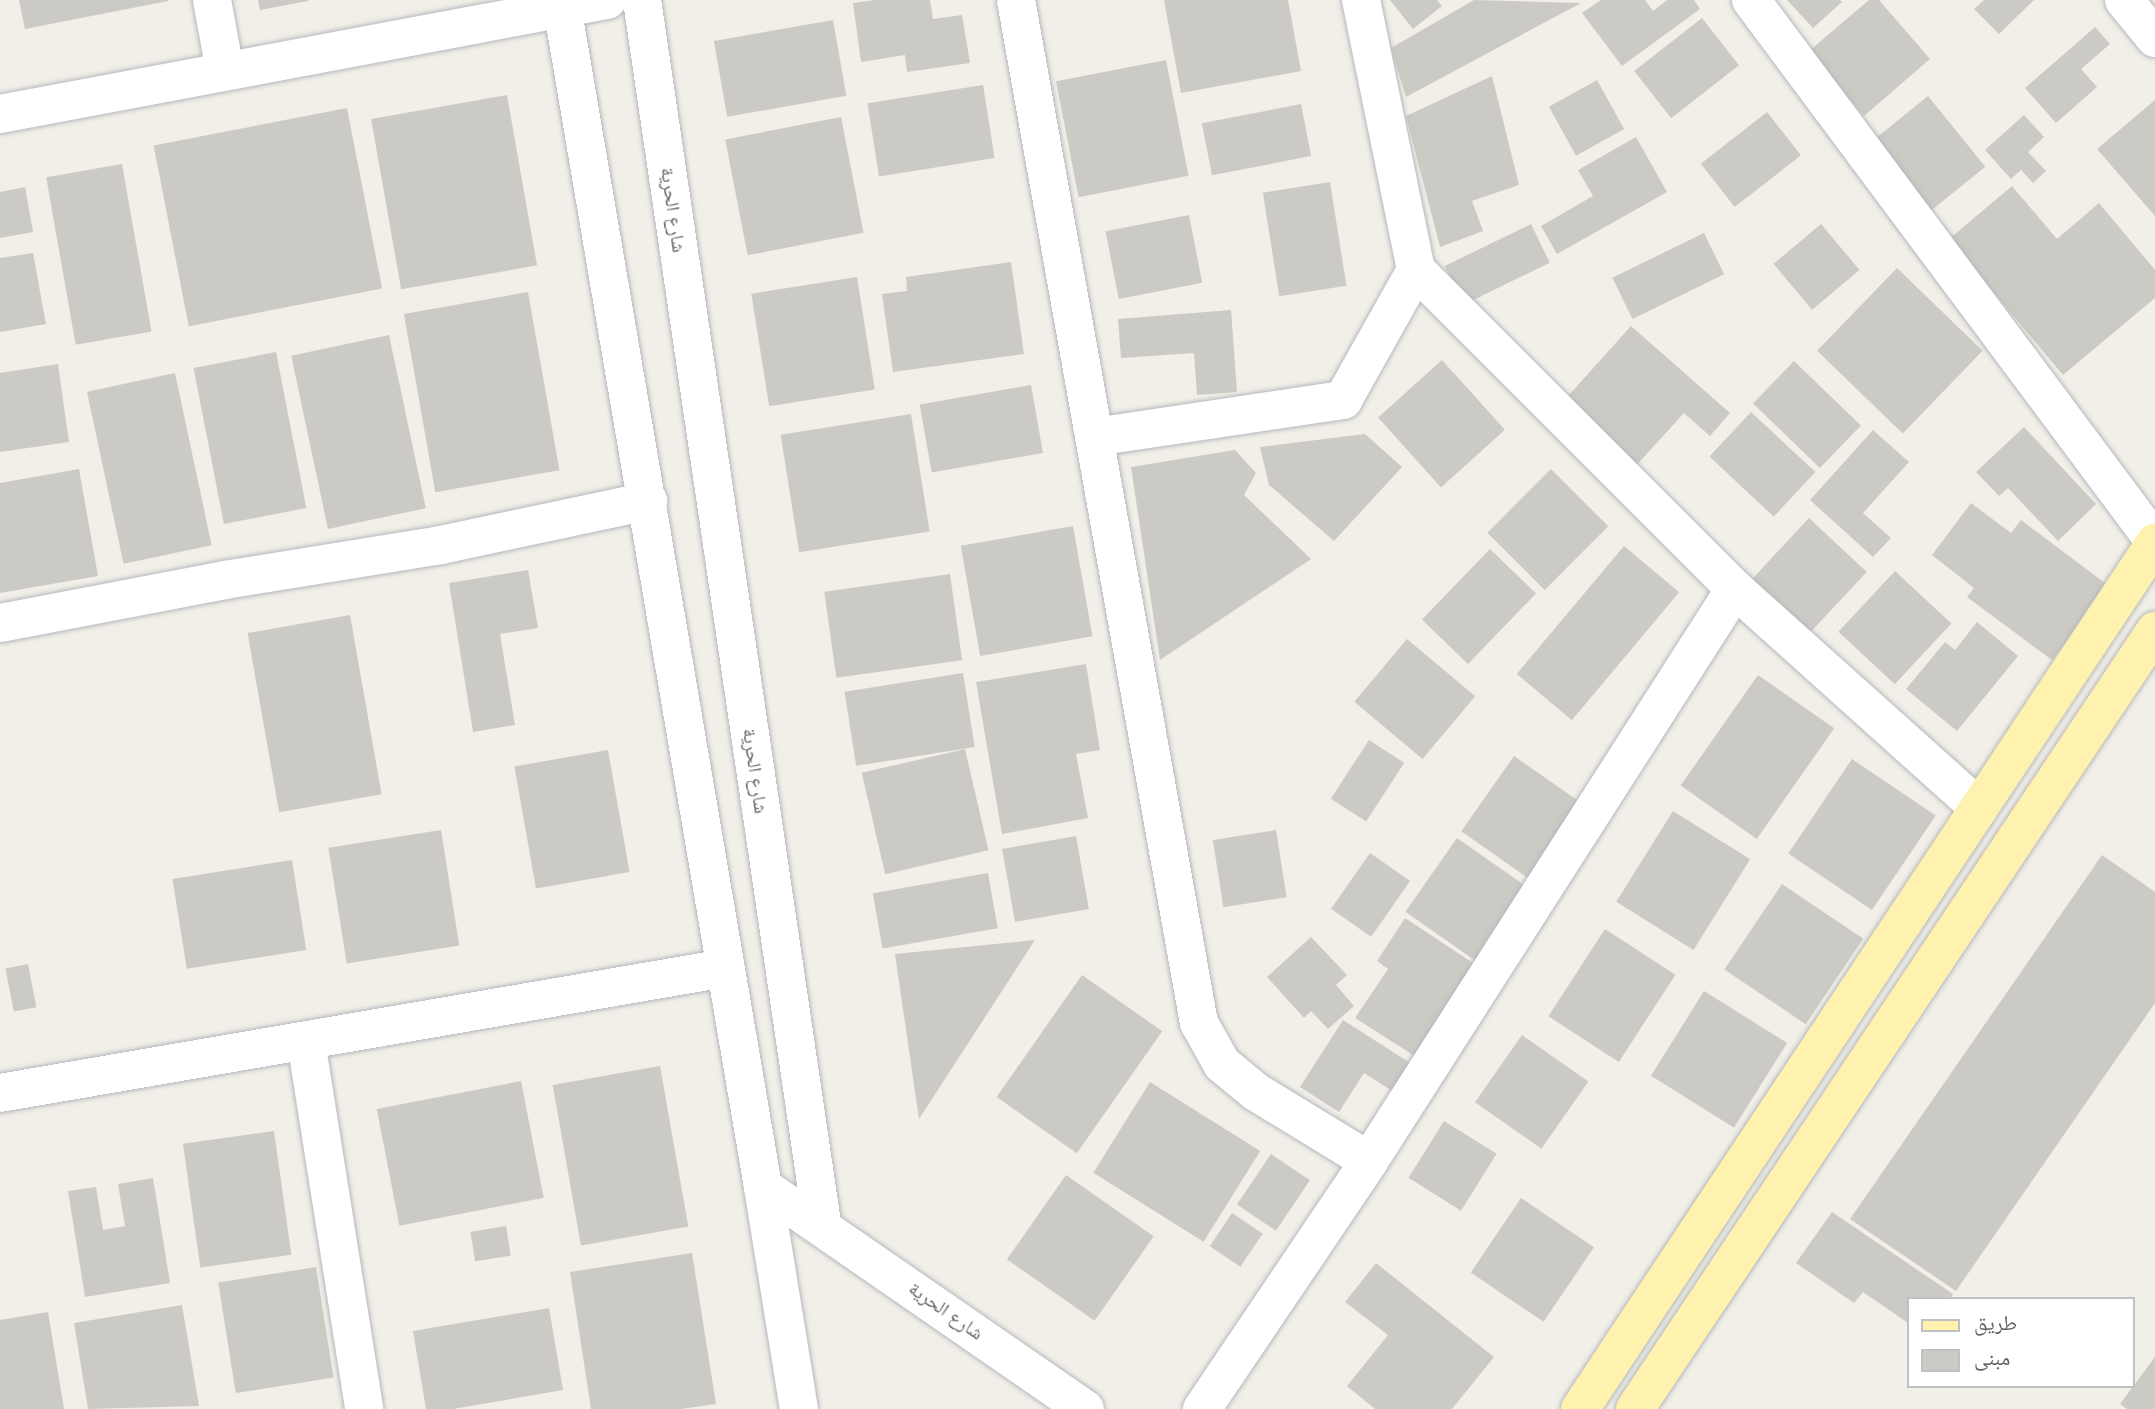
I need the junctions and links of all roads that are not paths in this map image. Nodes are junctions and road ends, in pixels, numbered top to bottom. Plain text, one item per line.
1 (212, 0) edge
2 (607, 0) edge
3 (642, 0) edge
4 (1016, 0) edge
5 (1361, 0) edge
6 (1751, 0) edge
7 (2124, 0) edge
8 (562, 4) edge
9 (2155, 38) edge
10 (225, 71) junction
11 (0, 114) edge
12 (1416, 270) junction
13 (1095, 437) junction
14 (648, 501) junction
15 (2155, 543) edge
16 (1735, 589) junction
17 (0, 623) edge
18 (2155, 631) edge
19 (1979, 808) junction
20 (725, 968) junction
21 (306, 1041) junction
22 (0, 1093) edge
23 (1369, 1161) junction
24 (762, 1187) junction
25 (822, 1224) junction
26 (364, 1409) edge
27 (799, 1409) edge
28 (1085, 1409) edge
29 (1202, 1409) edge
30 (1580, 1409) edge
31 (1635, 1409) edge

1 - 10 street
2 - 8 street
3 - 25 street, شارع الحرية
4 - 13 street
5 - 12 street
6 - 15 street
7 - 9 street
8 - 10 street
8 - 14 street
10 - 11 street
12 - 13 street
12 - 16 street
13 - 23 street
14 - 17 street
14 - 20 street
15 - 19 main road
16 - 19 street
16 - 23 street
18 - 31 main road
19 - 30 main road
20 - 21 street
20 - 24 street
21 - 22 street
21 - 26 street
23 - 29 street
24 - 25 street
24 - 27 street
25 - 28 street, شارع الحرية

